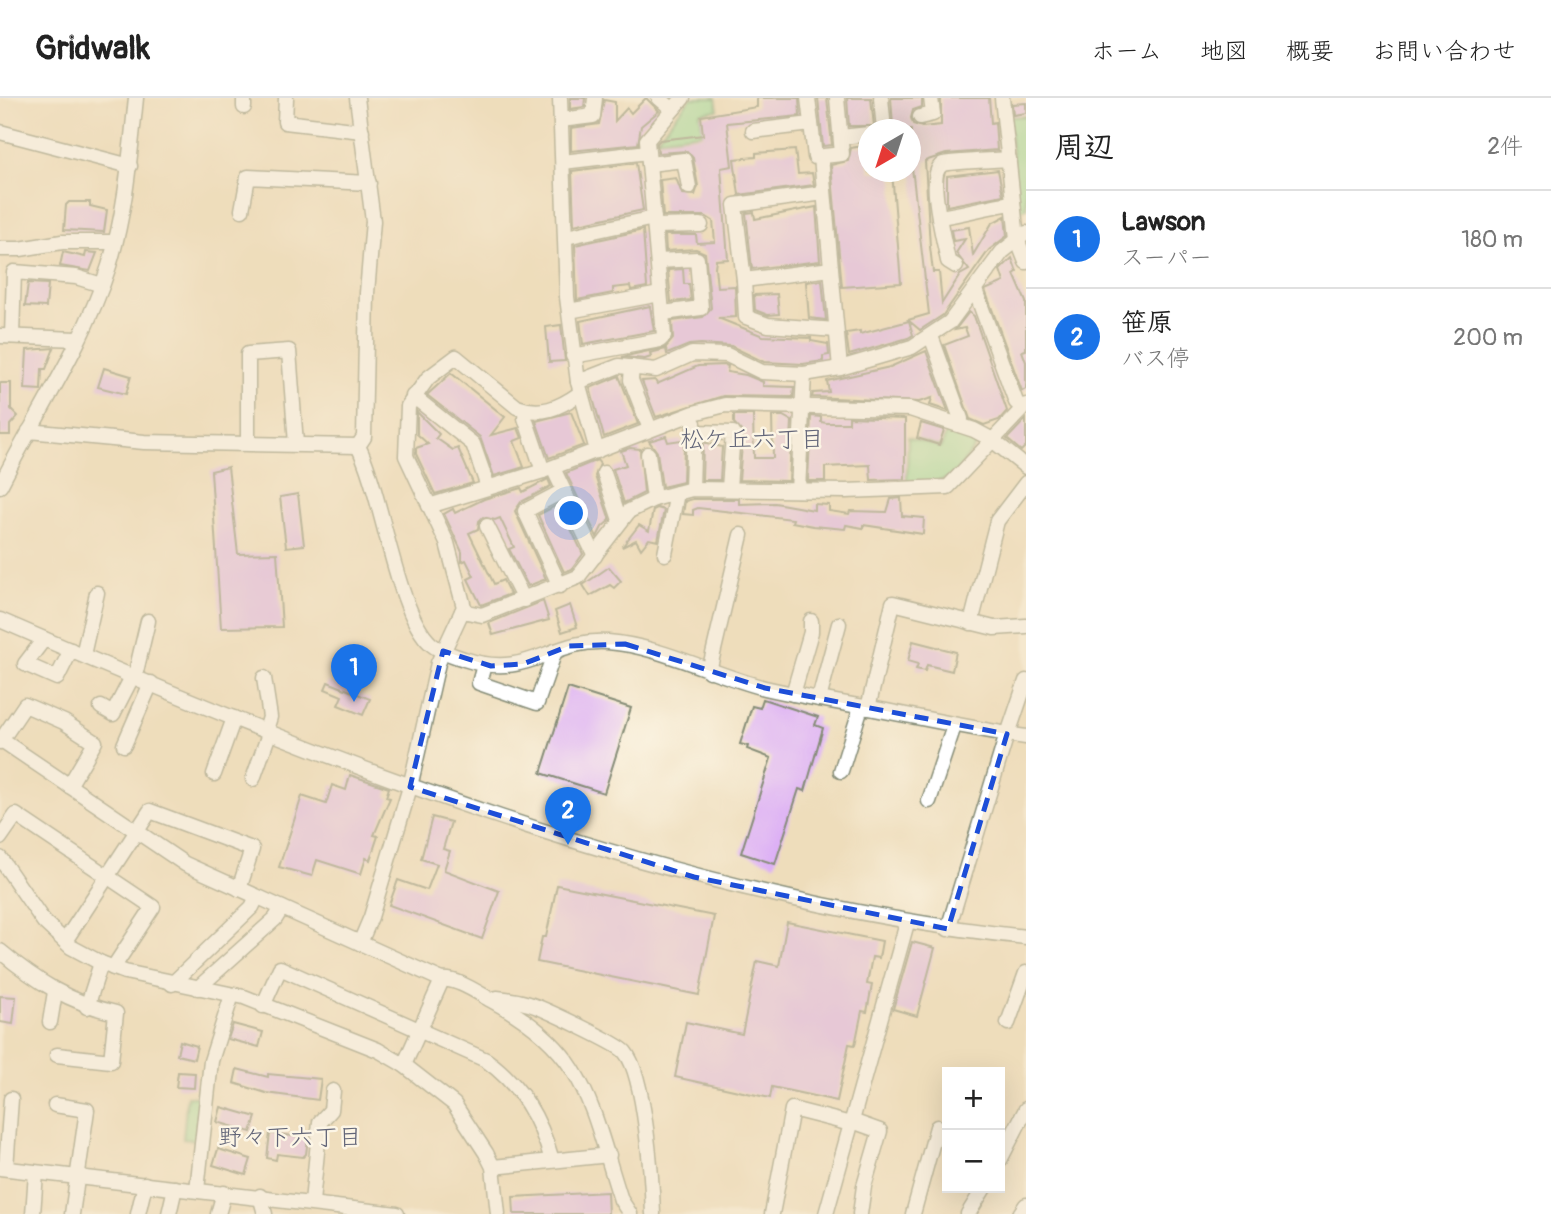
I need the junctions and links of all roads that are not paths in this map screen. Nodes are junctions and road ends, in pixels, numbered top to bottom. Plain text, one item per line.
1 (136, 98) edge
2 (286, 98) edge
3 (356, 98) edge
4 (560, 98) edge
5 (594, 98) edge
6 (659, 98) edge
7 (808, 98) edge
8 (837, 98) edge
9 (881, 98) edge
10 (931, 98) edge
11 (1002, 98) edge
12 (678, 103) edge
13 (920, 117) dead end
14 (883, 119) edge
15 (561, 120) junction
16 (811, 124) junction
17 (362, 131) junction
18 (753, 131) dead end
19 (0, 132) edge
20 (858, 135) edge
21 (841, 137) junction
22 (821, 157) junction
23 (648, 158) junction
24 (1009, 159) junction
25 (563, 162) junction
26 (130, 166) junction
27 (369, 183) junction
28 (689, 187) dead end
29 (824, 193) junction
30 (1013, 203) junction
31 (242, 210) dead end
32 (939, 217) junction
33 (654, 222) junction
34 (701, 225) dead end
35 (1022, 236) edge
36 (566, 237) junction
37 (115, 242) junction
38 (0, 249) edge
39 (658, 261) junction
40 (1026, 262) edge
41 (956, 266) dead end
42 (831, 269) junction
43 (744, 280) junction
44 (102, 285) junction
45 (975, 290) junction
46 (660, 294) junction
47 (569, 311) junction
48 (663, 313) junction
49 (836, 330) junction
50 (6, 336) edge
51 (932, 336) junction
52 (77, 340) junction
53 (573, 356) junction
54 (632, 367) junction
55 (840, 368) junction
56 (804, 374) junction
57 (578, 388) junction
58 (413, 396) junction
59 (803, 406) junction
60 (1024, 406) edge
61 (527, 411) junction
62 (694, 413) junction
63 (960, 425) junction
64 (650, 429) junction
65 (29, 430) junction
66 (694, 432) junction
67 (991, 439) junction
68 (248, 443) junction
69 (296, 444) junction
70 (358, 446) junction
71 (597, 451) junction
72 (648, 454) dead end
73 (5, 464) edge
74 (1026, 467) edge
75 (548, 470) junction
76 (604, 473) dead end
77 (1026, 482) edge
78 (0, 486) edge
79 (488, 487) junction
80 (729, 488) junction
81 (798, 490) junction
82 (563, 491) junction
83 (685, 491) junction
84 (654, 499) junction
85 (429, 506) junction
86 (620, 520) junction
87 (487, 526) dead end
88 (741, 535) dead end
89 (665, 554) dead end
90 (595, 556) junction
91 (560, 586) junction
92 (97, 593) dead end
93 (524, 600) junction
94 (462, 611) junction
95 (0, 620) edge
96 (148, 621) dead end
97 (811, 621) dead end
98 (971, 623) junction
99 (839, 624) dead end
100 (1026, 626) edge
101 (44, 639) junction
102 (443, 651) junction
103 (555, 651) junction
104 (77, 652) junction
105 (484, 665) junction
106 (709, 671) junction
107 (134, 675) junction
108 (264, 678) dead end
109 (1026, 681) edge
110 (151, 683) junction
111 (793, 694) junction
112 (819, 699) junction
113 (101, 707) dead end
114 (864, 707) junction
115 (234, 718) junction
116 (954, 726) junction
117 (268, 731) junction
118 (1007, 734) junction
119 (1026, 737) edge
120 (0, 740) edge
121 (124, 745) dead end
122 (841, 771) dead end
123 (214, 774) dead end
124 (254, 779) dead end
125 (69, 786) junction
126 (410, 787) junction
127 (929, 801) dead end
128 (136, 832) junction
129 (0, 838) edge
130 (0, 858) edge
131 (107, 877) junction
132 (239, 889) junction
133 (257, 897) junction
134 (282, 908) junction
135 (907, 923) junction
136 (948, 929) junction
137 (1026, 937) edge
138 (65, 941) junction
139 (360, 943) junction
140 (0, 951) edge
141 (107, 965) junction
142 (1026, 973) edge
143 (442, 980) junction
144 (172, 984) junction
145 (198, 988) junction
146 (54, 992) junction
147 (232, 995) junction
148 (484, 996) junction
149 (263, 1006) junction
150 (87, 1007) junction
151 (50, 1022) dead end
152 (1008, 1023) dead end
153 (420, 1029) junction
154 (57, 1055) dead end
155 (404, 1065) junction
156 (333, 1091) dead end
157 (11, 1099) dead end
158 (55, 1105) dead end
159 (1026, 1109) edge
160 (851, 1123) junction
161 (942, 1128) edge
162 (1005, 1143) edge
163 (609, 1155) junction
164 (552, 1160) junction
165 (493, 1167) junction
166 (3, 1168) edge
167 (36, 1173) junction
168 (77, 1177) junction
169 (145, 1184) junction
170 (175, 1188) junction
171 (197, 1190) junction
172 (224, 1193) junction
173 (981, 1193) edge
174 (260, 1196) junction
175 (312, 1202) junction
176 (1026, 1205) edge
177 (337, 1209) edge
178 (33, 1214) edge
179 (72, 1214) edge
180 (138, 1214) edge
181 (169, 1214) edge
182 (218, 1214) edge
183 (265, 1214) edge
184 (397, 1214) edge
185 (498, 1214) edge
186 (630, 1214) edge
187 (653, 1214) edge
188 (772, 1214) edge
189 (826, 1214) edge
190 (860, 1214) edge
191 (913, 1214) edge
192 (968, 1214) edge
193 (1020, 1214) edge

1 - 26 street
2 - 17 street
3 - 17 street
4 - 15 street
5 - 15 street
6 - 12 street
7 - 16 street
8 - 21 street
9 - 14 street
10 - 13 street
11 - 24 street
12 - 23 street
15 - 25 street
16 - 18 street
16 - 22 street
17 - 27 street
19 - 26 street
20 - 21 street
21 - 22 street
22 - 29 street
23 - 25 street
23 - 28 street
23 - 33 street
24 - 30 street
24 - 32 street
25 - 36 street
26 - 37 street
27 - 31 street
27 - 70 street
29 - 42 street
29 - 43 street
30 - 32 street
30 - 35 street
32 - 41 street
33 - 34 street
33 - 36 street
33 - 39 street
35 - 40 street
35 - 45 street
36 - 47 street
37 - 38 street
37 - 44 street
39 - 46 street
39 - 48 street
42 - 43 street
42 - 49 street
43 - 49 street
44 - 50 street
44 - 52 street
45 - 51 street
45 - 60 street
46 - 47 street
46 - 48 street
47 - 53 street
48 - 53 street
49 - 55 street
50 - 52 street
51 - 55 street
51 - 63 street
52 - 65 street
53 - 57 street
54 - 56 street
54 - 57 street
54 - 64 street
55 - 56 street
56 - 59 street
57 - 61 street
57 - 71 street
58 - 61 street
58 - 79 street
58 - 85 street
59 - 62 street
59 - 63 street
59 - 81 street
60 - 67 street
61 - 75 street
62 - 64 street
62 - 66 street
63 - 67 street
64 - 71 street
65 - 68 street
65 - 73 street
66 - 80 street
66 - 83 street
67 - 74 street
67 - 81 street
68 - 69 street
68 - 69 street
69 - 70 street
70 - 102 street
71 - 75 street
72 - 84 street
73 - 78 street
75 - 79 street
75 - 82 street
76 - 86 street
77 - 98 street
79 - 85 street
80 - 81 street
80 - 83 street
82 - 90 street
82 - 91 street
83 - 84 street
83 - 89 street
84 - 86 street
85 - 94 street
86 - 90 street
87 - 93 street
88 - 106 street
90 - 91 street
91 - 93 street
92 - 104 street
93 - 94 street
94 - 102 street
95 - 101 street
96 - 107 street
97 - 111 street
98 - 100 street
98 - 114 street
99 - 112 street
101 - 104 street
101 - 104 street
102 - 105 street
102 - 126 street
103 - 105 street
103 - 105 street
103 - 106 street
104 - 107 street
106 - 111 street
107 - 110 street
107 - 113 street
108 - 117 street
109 - 118 street
110 - 115 street
110 - 121 street
111 - 112 street
112 - 114 street
114 - 116 street
114 - 122 street
115 - 117 street
115 - 123 street
116 - 118 street
116 - 127 street
117 - 124 street
117 - 126 street
118 - 119 street
118 - 136 street
120 - 125 street
120 - 125 street
125 - 128 street
126 - 135 street
126 - 139 street
128 - 131 street
128 - 132 street
128 - 132 street
129 - 131 street
130 - 138 street
131 - 138 street
131 - 141 street
132 - 133 street
133 - 134 street
133 - 144 street
134 - 139 street
134 - 145 street
135 - 136 street
135 - 160 street
136 - 137 street
138 - 141 street
139 - 143 street
140 - 146 street
141 - 144 street
141 - 150 street
142 - 152 street
143 - 148 street
143 - 153 street
144 - 145 street
145 - 147 street
146 - 150 street
146 - 151 street
147 - 149 street
147 - 171 street
148 - 163 street
148 - 187 street
149 - 153 street
149 - 155 street
150 - 154 street
153 - 155 street
153 - 164 street
155 - 165 street
156 - 175 street
157 - 166 street
158 - 168 street
159 - 162 street
160 - 188 street
160 - 189 street
160 - 190 street
161 - 191 street
163 - 164 street
163 - 186 street
164 - 165 street
165 - 185 street
166 - 167 street
167 - 168 street
167 - 178 street
168 - 169 street
168 - 179 street
169 - 170 street
169 - 180 street
170 - 171 street
170 - 181 street
171 - 172 street
172 - 174 street
172 - 182 street
173 - 192 street
174 - 175 street
174 - 183 street
175 - 177 street
176 - 193 street
177 - 184 street

